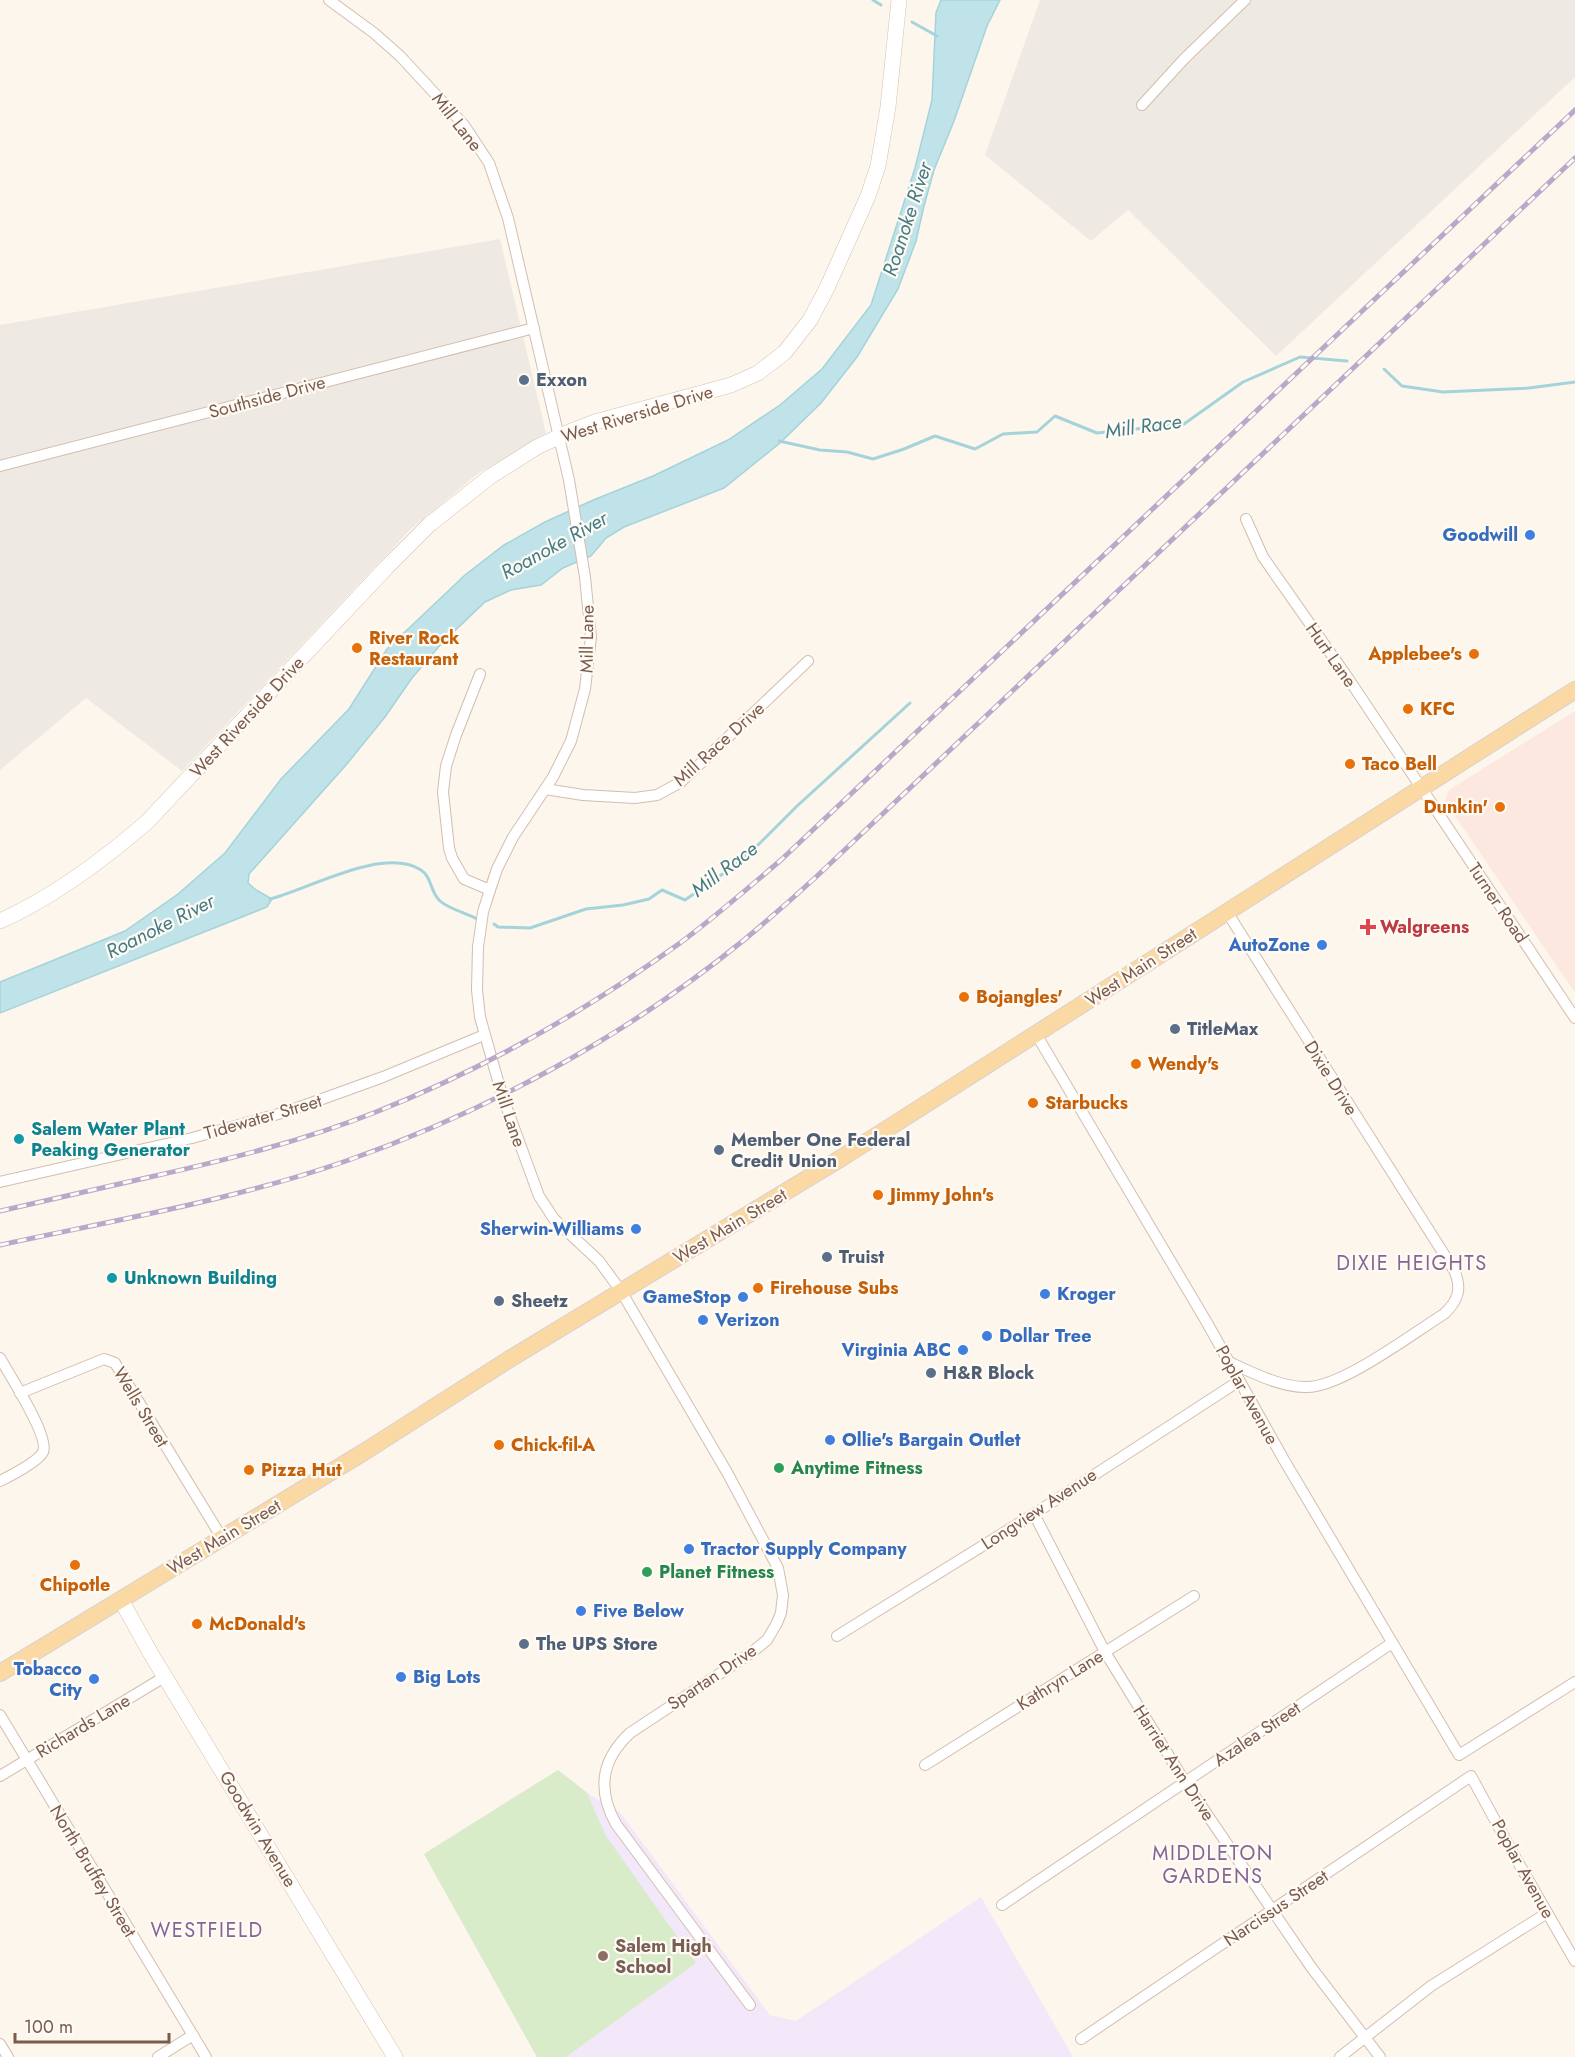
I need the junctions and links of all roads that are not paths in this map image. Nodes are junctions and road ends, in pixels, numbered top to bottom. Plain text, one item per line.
1 (329, 0) edge
2 (899, 0) edge
3 (1245, 0) edge
4 (1142, 105) dead end
5 (534, 328) junction
6 (558, 436) junction
7 (0, 466) edge
8 (1246, 519) dead end
9 (808, 661) dead end
10 (480, 674) dead end
11 (1575, 690) edge
12 (545, 789) junction
13 (1421, 789) junction
14 (490, 890) junction
15 (1227, 912) junction
16 (0, 921) edge
17 (1575, 1018) edge
18 (1036, 1034) junction
19 (484, 1035) junction
20 (0, 1182) edge
21 (621, 1291) junction
22 (0, 1358) edge
23 (1228, 1362) junction
24 (1239, 1381) junction
25 (20, 1392) junction
26 (0, 1482) edge
27 (1034, 1514) junction
28 (222, 1538) junction
29 (1194, 1596) dead end
30 (120, 1600) junction
31 (837, 1636) dead end
32 (1392, 1643) junction
33 (1105, 1652) junction
34 (0, 1673) edge
35 (166, 1676) junction
36 (1575, 1683) edge
37 (0, 1715) edge
38 (27, 1760) junction
39 (925, 1764) dead end
40 (0, 1776) edge
41 (1471, 1776) joint
42 (1185, 1782) junction
43 (1002, 1905) dead end
44 (1272, 1911) junction
45 (1547, 1914) junction
46 (1575, 1961) edge
47 (750, 2005) dead end
48 (193, 2035) junction
49 (1365, 2038) junction
50 (1081, 2039) dead end
51 (0, 2044) edge
52 (8, 2057) edge
53 (158, 2057) edge
54 (206, 2057) edge
55 (395, 2057) edge
56 (1340, 2057) edge
57 (1380, 2057) edge

1 - 5 street, Mill Lane
2 - 6 street, West Riverside Drive
3 - 4 street
5 - 6 street, Mill Lane
5 - 7 street, Southside Drive
6 - 12 street, Mill Lane
6 - 16 street, West Riverside Drive
8 - 13 street, Hurt Lane
9 - 12 street, Mill Race Drive
10 - 14 street
11 - 13 main road, West Main Street
12 - 14 street, Mill Lane
13 - 15 main road, West Main Street
13 - 17 street, Turner Road
14 - 19 street, Mill Lane
15 - 18 main road, West Main Street
15 - 23 street, Dixie Drive
18 - 21 main road, West Main Street
18 - 23 street, Poplar Avenue
19 - 20 street, Tidewater Street
19 - 21 street, Mill Lane
21 - 28 main road, West Main Street
21 - 47 street, Spartan Drive
22 - 25 street
23 - 24 street, Poplar Avenue
24 - 27 street, Longview Avenue
24 - 32 street, Poplar Avenue
25 - 26 street
25 - 28 street, Wells Street
27 - 31 street, Longview Avenue
27 - 33 street, Harriet Ann Drive
28 - 30 main road, West Main Street
29 - 33 street, Kathryn Lane
30 - 34 main road, West Main Street
30 - 35 street, Goodwin Avenue
32 - 36 street, Poplar Avenue
32 - 42 street, Azalea Street
33 - 39 street, Kathryn Lane
33 - 42 street, Harriet Ann Drive
35 - 38 street, Richards Lane
35 - 55 street, Goodwin Avenue
37 - 38 street, North Bruffey Street
38 - 40 street, Richards Lane
38 - 48 street, North Bruffey Street
41 - 44 street, Narcissus Street
41 - 45 street, Poplar Avenue
42 - 43 street, Azalea Street
42 - 44 street, Harriet Ann Drive
44 - 49 street, Harriet Ann Drive
44 - 50 street, Narcissus Street
45 - 46 street, Poplar Avenue
45 - 49 street
48 - 53 street
48 - 54 street, North Bruffey Street
49 - 56 street
49 - 57 street, Harriet Ann Drive
51 - 52 street

